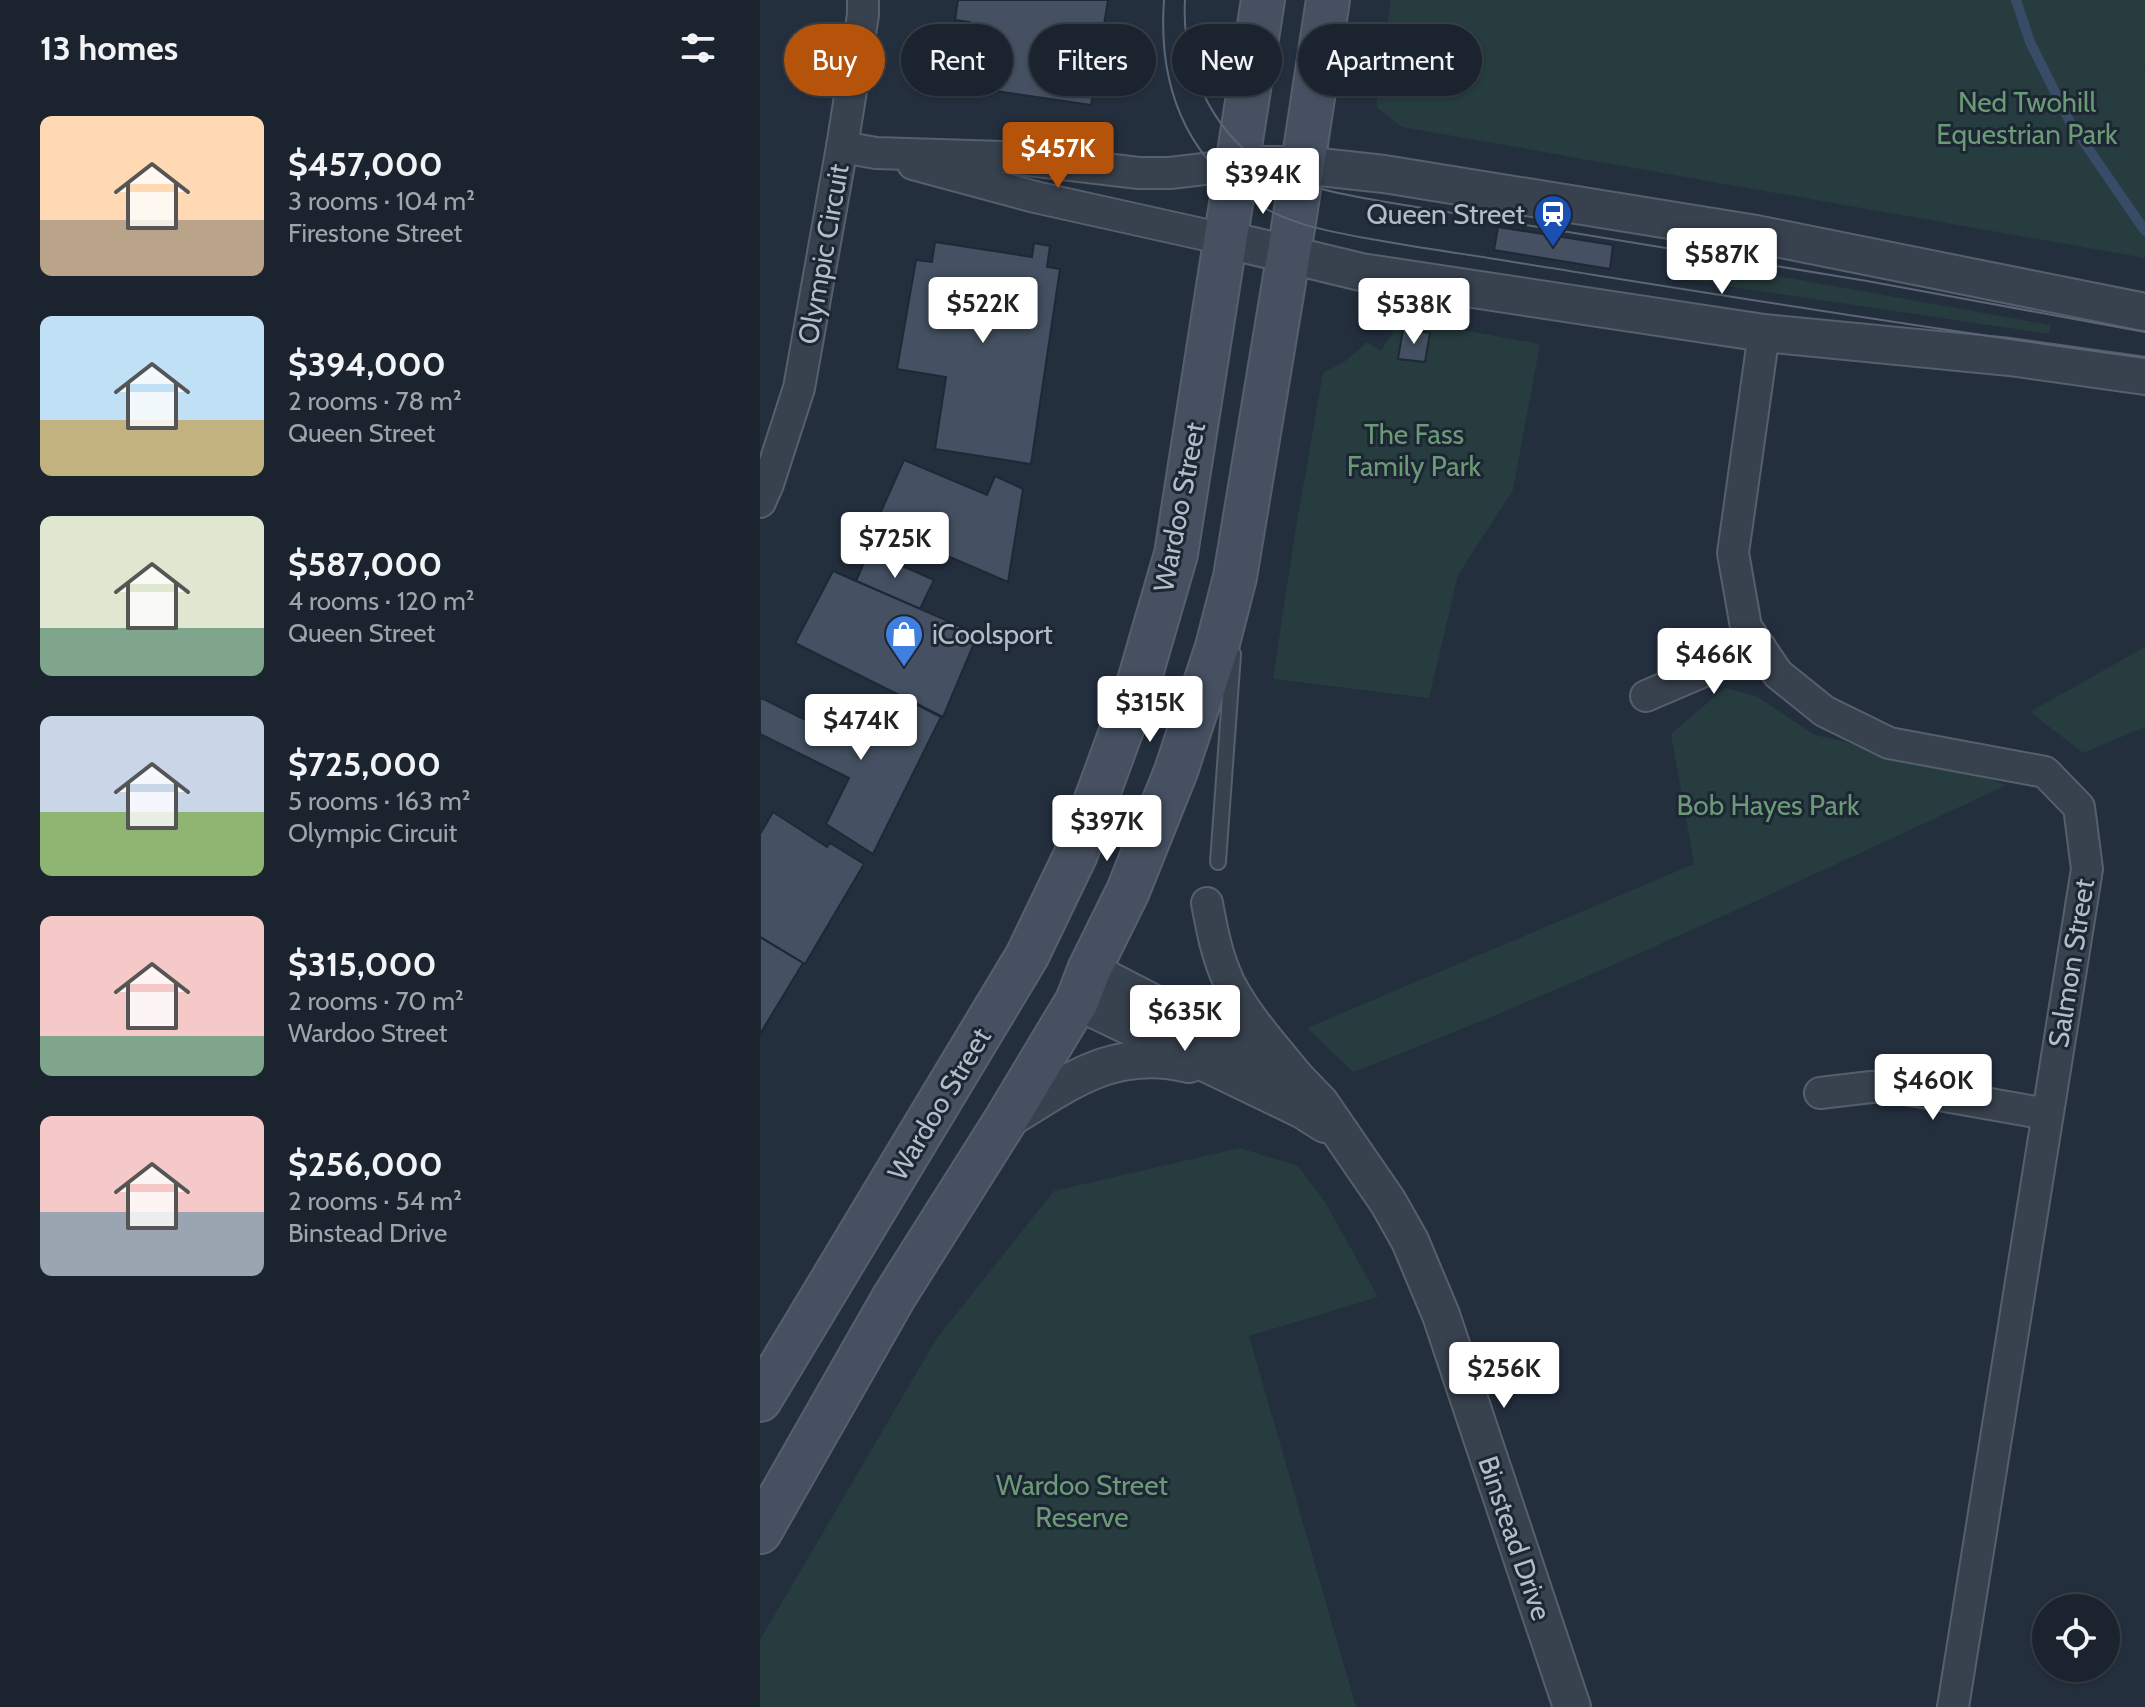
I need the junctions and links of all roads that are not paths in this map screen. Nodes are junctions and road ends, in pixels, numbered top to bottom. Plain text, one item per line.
1 (863, 0) edge
2 (1263, 0) edge
3 (1328, 0) edge
4 (842, 147) junction
5 (876, 153) junction
6 (1237, 165) junction
7 (1302, 165) junction
8 (1224, 239) junction
9 (1289, 253) junction
10 (2145, 312) edge
11 (1764, 333) junction
12 (2145, 376) edge
13 (760, 502) edge
14 (1241, 546) junction
15 (1760, 647) junction
16 (1646, 696) dead end
17 (1218, 862) dead end
18 (1207, 903) dead end
19 (1027, 956) junction
20 (1083, 986) junction
21 (1255, 1086) junction
22 (1312, 1092) junction
23 (1820, 1093) dead end
24 (2047, 1114) junction
25 (1005, 1121) junction
26 (1355, 1153) junction
27 (760, 1400) edge
28 (760, 1532) edge
29 (1572, 1707) edge
30 (1953, 1707) edge

1 - 4 street, Olympic Circuit
2 - 6 main road, Wardoo Street
3 - 7 main road
4 - 5 street
4 - 13 street, Olympic Circuit
5 - 6 street
5 - 8 street
6 - 7 street
6 - 8 main road, Wardoo Street
7 - 9 main road
7 - 10 street
8 - 9 street
8 - 19 main road, Wardoo Street
9 - 11 street
9 - 14 main road
11 - 12 street
11 - 15 street, Salmon Street
14 - 17 lane
14 - 20 main road
15 - 16 street
15 - 24 street, Salmon Street
18 - 22 street, Binstead Drive
19 - 20 main road
19 - 27 main road, Wardoo Street
20 - 21 street, Binstead Drive
20 - 22 street, Binstead Drive
20 - 25 main road
21 - 25 street, Binstead Drive
21 - 26 street, Binstead Drive
22 - 26 street, Binstead Drive
23 - 24 street
24 - 30 street, Salmon Street
25 - 28 main road
26 - 29 street, Binstead Drive

